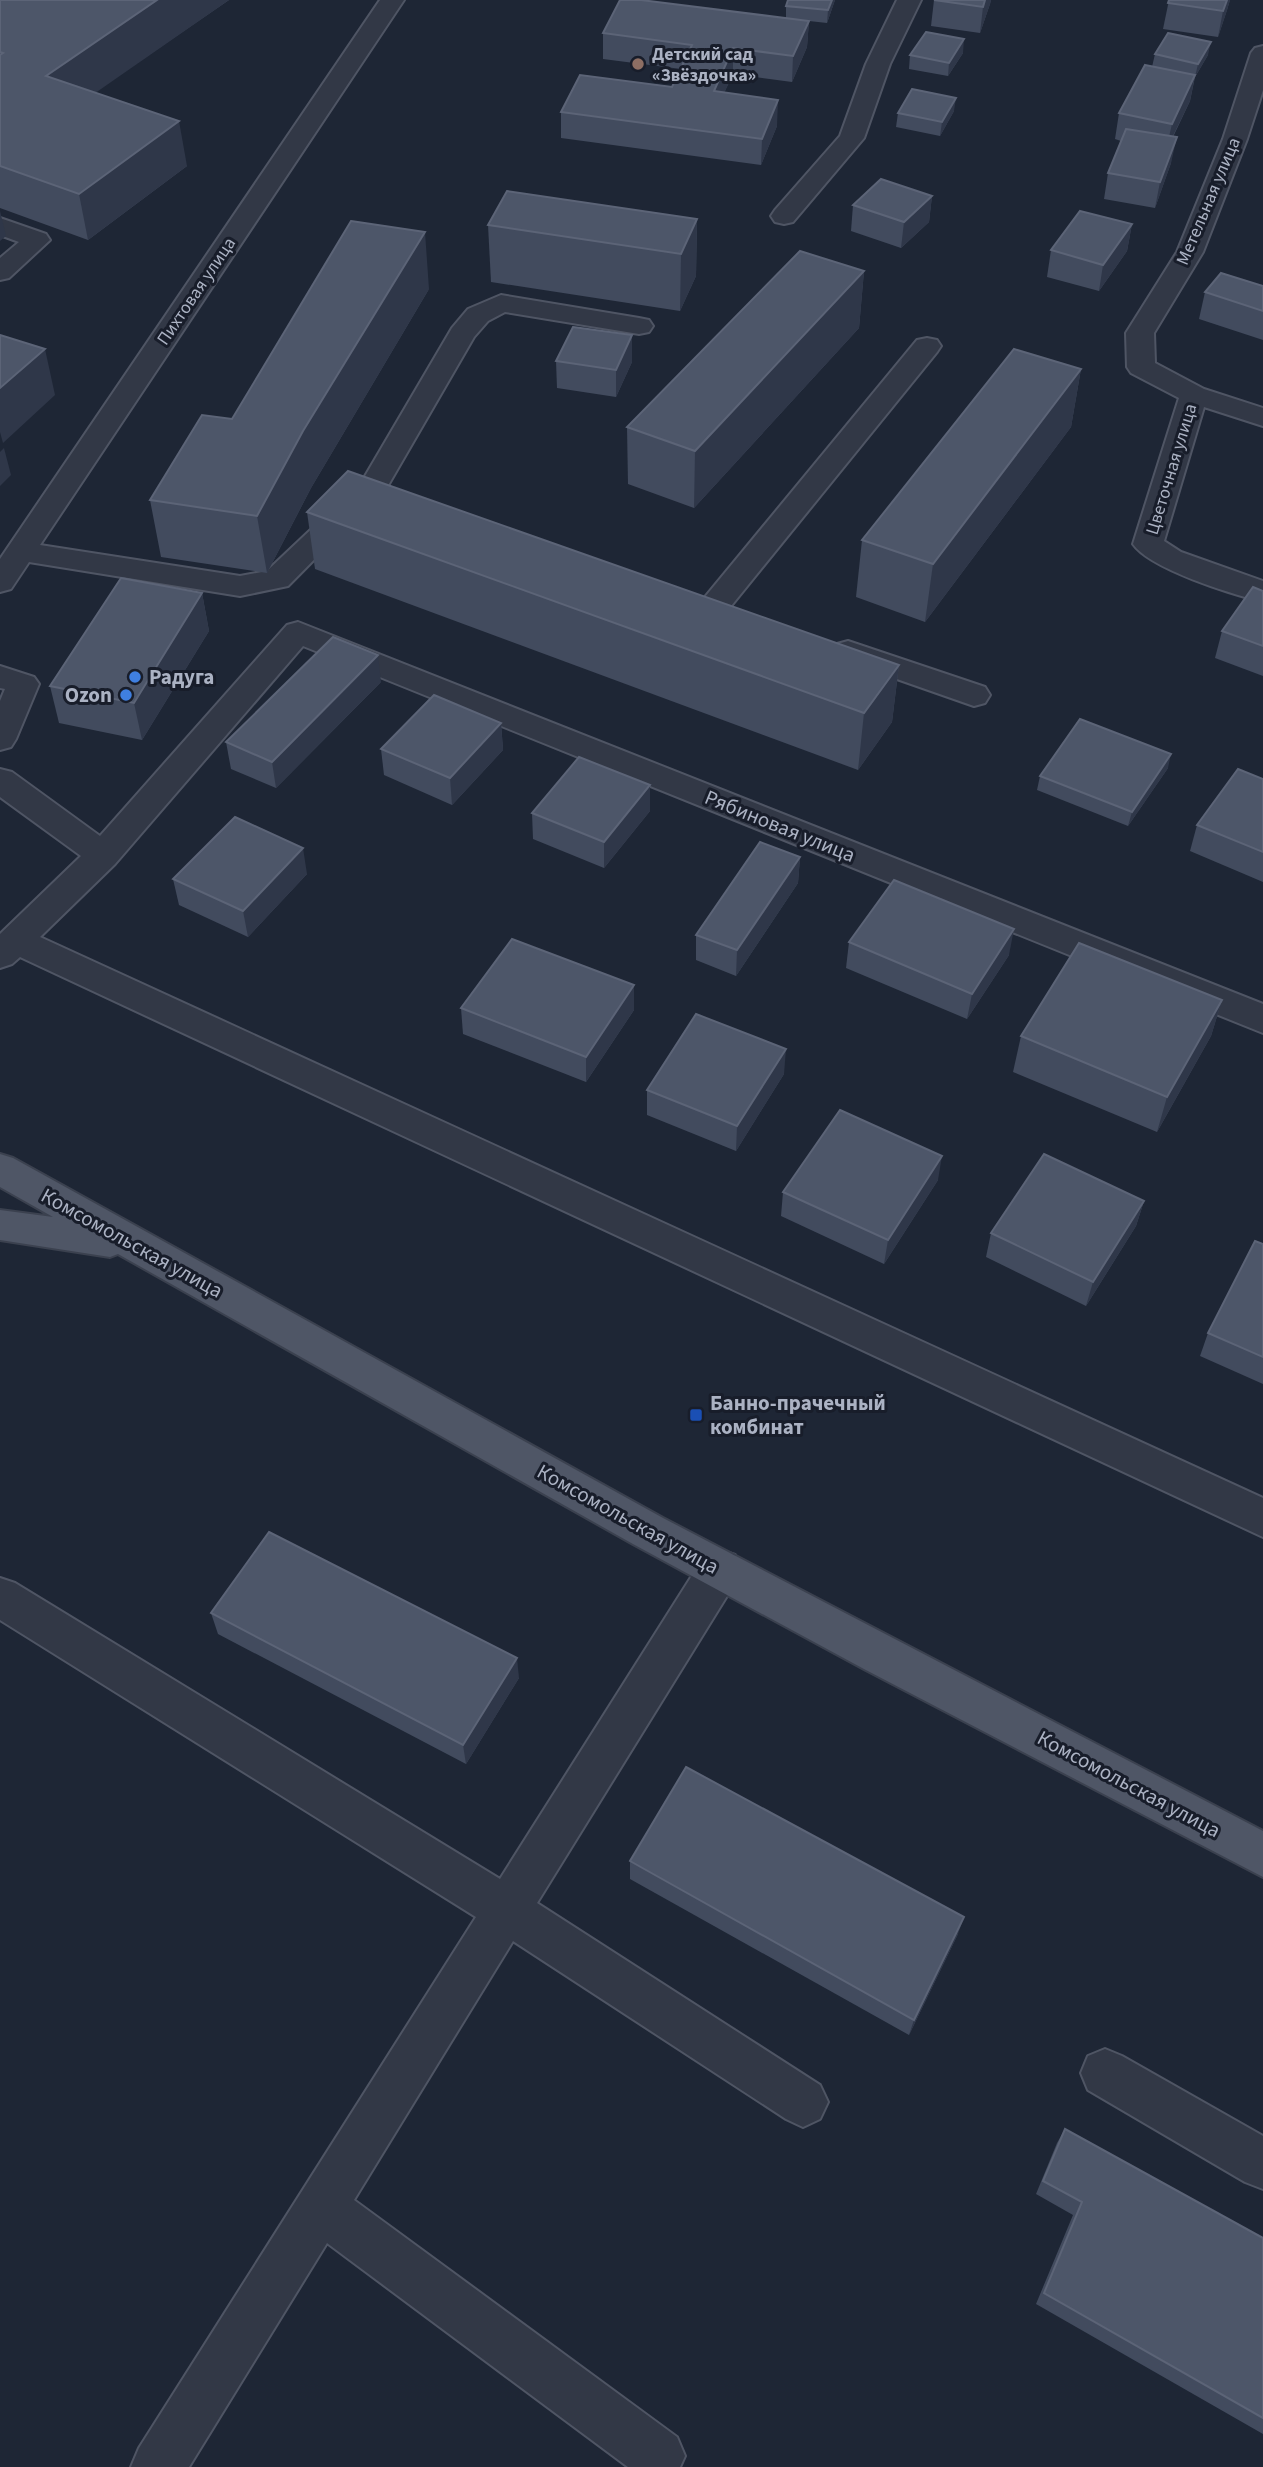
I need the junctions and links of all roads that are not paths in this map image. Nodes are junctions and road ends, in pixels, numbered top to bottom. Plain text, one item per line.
1 (392, 0) edge
2 (909, 0) edge
3 (1263, 53) edge
4 (784, 216) dead end
5 (0, 226) edge
6 (0, 272) edge
7 (639, 326) dead end
8 (927, 346) dead end
9 (1194, 395) junction
10 (1263, 417) edge
11 (21, 551) junction
12 (0, 582) edge
13 (1263, 592) edge
14 (716, 604) edge
15 (819, 640) edge
16 (0, 677) edge
17 (974, 695) dead end
18 (0, 739) edge
19 (0, 780) edge
20 (103, 855) junction
21 (8, 947) edge
22 (1263, 1019) edge
23 (0, 1169) edge
24 (0, 1225) edge
25 (132, 1244) junction
26 (1263, 1518) edge
27 (720, 1569) junction
28 (0, 1597) edge
29 (1263, 1855) edge
30 (507, 1910) junction
31 (1105, 2073) dead end
32 (803, 2102) dead end
33 (1263, 2164) edge
34 (321, 2207) junction
35 (659, 2456) dead end
36 (158, 2467) edge

1 - 11 street, Пихтовая улица
2 - 4 street
3 - 9 street, Метельная улица
5 - 6 street
7 - 11 street
8 - 14 street
9 - 10 street
9 - 13 street, Цветочная улица
11 - 12 street, Пихтовая улица
15 - 17 street
16 - 18 street
19 - 20 street
20 - 21 street
20 - 22 street, Рябиновая улица
21 - 26 street
23 - 25 main road, Комсомольская улица
24 - 25 main road
25 - 27 main road, Комсомольская улица
27 - 29 main road, Комсомольская улица
27 - 30 street
28 - 30 street
30 - 32 street
30 - 34 street
31 - 33 street
34 - 35 street
34 - 36 street

